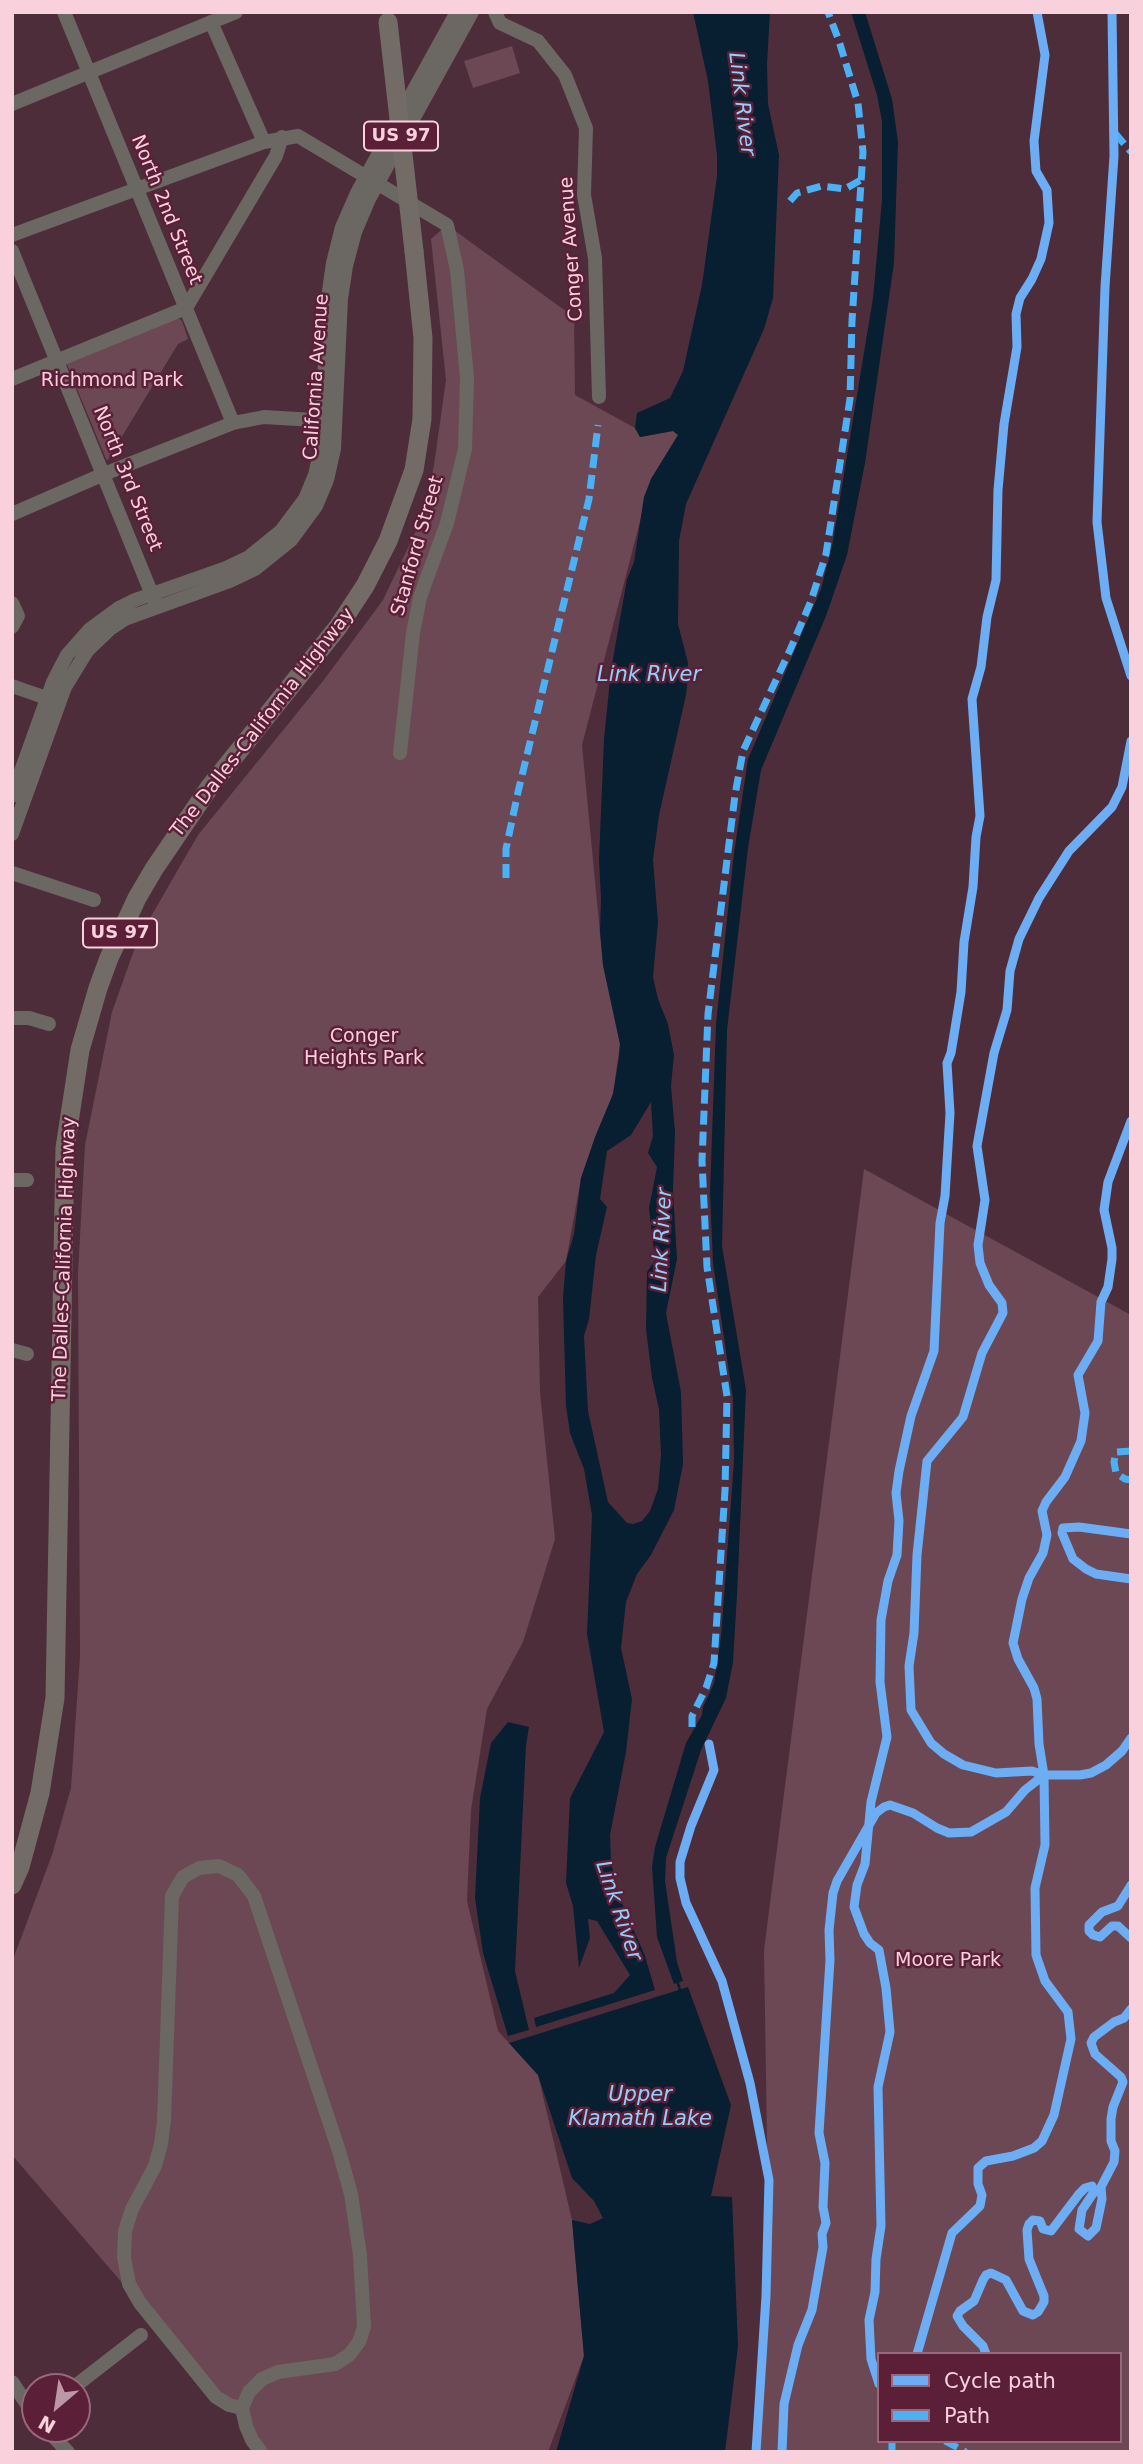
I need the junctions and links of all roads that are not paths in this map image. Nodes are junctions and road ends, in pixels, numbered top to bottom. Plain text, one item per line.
1 (64, 12) edge
2 (236, 12) edge
3 (457, 12) edge
4 (472, 12) edge
5 (495, 12) edge
6 (388, 15) edge
7 (211, 22) junction
8 (89, 72) junction
9 (12, 104) edge
10 (282, 137) junction
11 (264, 142) junction
12 (373, 179) junction
13 (137, 189) junction
14 (12, 236) edge
15 (12, 251) edge
16 (186, 308) junction
17 (58, 360) junction
18 (12, 379) edge
19 (599, 397) dead end
20 (330, 421) junction
21 (233, 423) junction
22 (104, 474) junction
23 (12, 514) edge
24 (154, 600) junction
25 (12, 686) edge
26 (53, 700) junction
27 (400, 753) dead end
28 (12, 796) edge
29 (12, 834) edge
30 (12, 873) edge
31 (94, 900) dead end
32 (12, 1018) edge
33 (49, 1024) dead end
34 (12, 1885) edge
35 (141, 2335) dead end
36 (91, 2374) edge
37 (243, 2408) junction
38 (261, 2452) edge

1 - 8 street, North 2nd Street
2 - 7 street
3 - 12 street, California Avenue
4 - 12 street, California Avenue
5 - 19 street, Conger Avenue
6 - 34 highway, The Dalles-California Highway / US 97, bridge
7 - 8 street
7 - 11 street
8 - 9 street
8 - 13 street, North 2nd Street
10 - 11 street
10 - 12 street
10 - 16 street
11 - 13 street
12 - 20 street, California Avenue
12 - 27 street, Stanford Street
13 - 14 street
13 - 16 street, North 2nd Street
15 - 17 street, North 3rd Street
16 - 17 street
16 - 21 street, North 2nd Street
17 - 18 street
17 - 22 street, North 3rd Street
20 - 21 street
20 - 24 street, California Avenue
21 - 22 street
22 - 23 street
22 - 24 street, North 3rd Street
24 - 26 street, California Avenue
25 - 26 street
26 - 28 street, California Avenue
26 - 29 street, California Avenue
30 - 31 street
32 - 33 street
35 - 36 street
37 - 37 street
37 - 38 street

